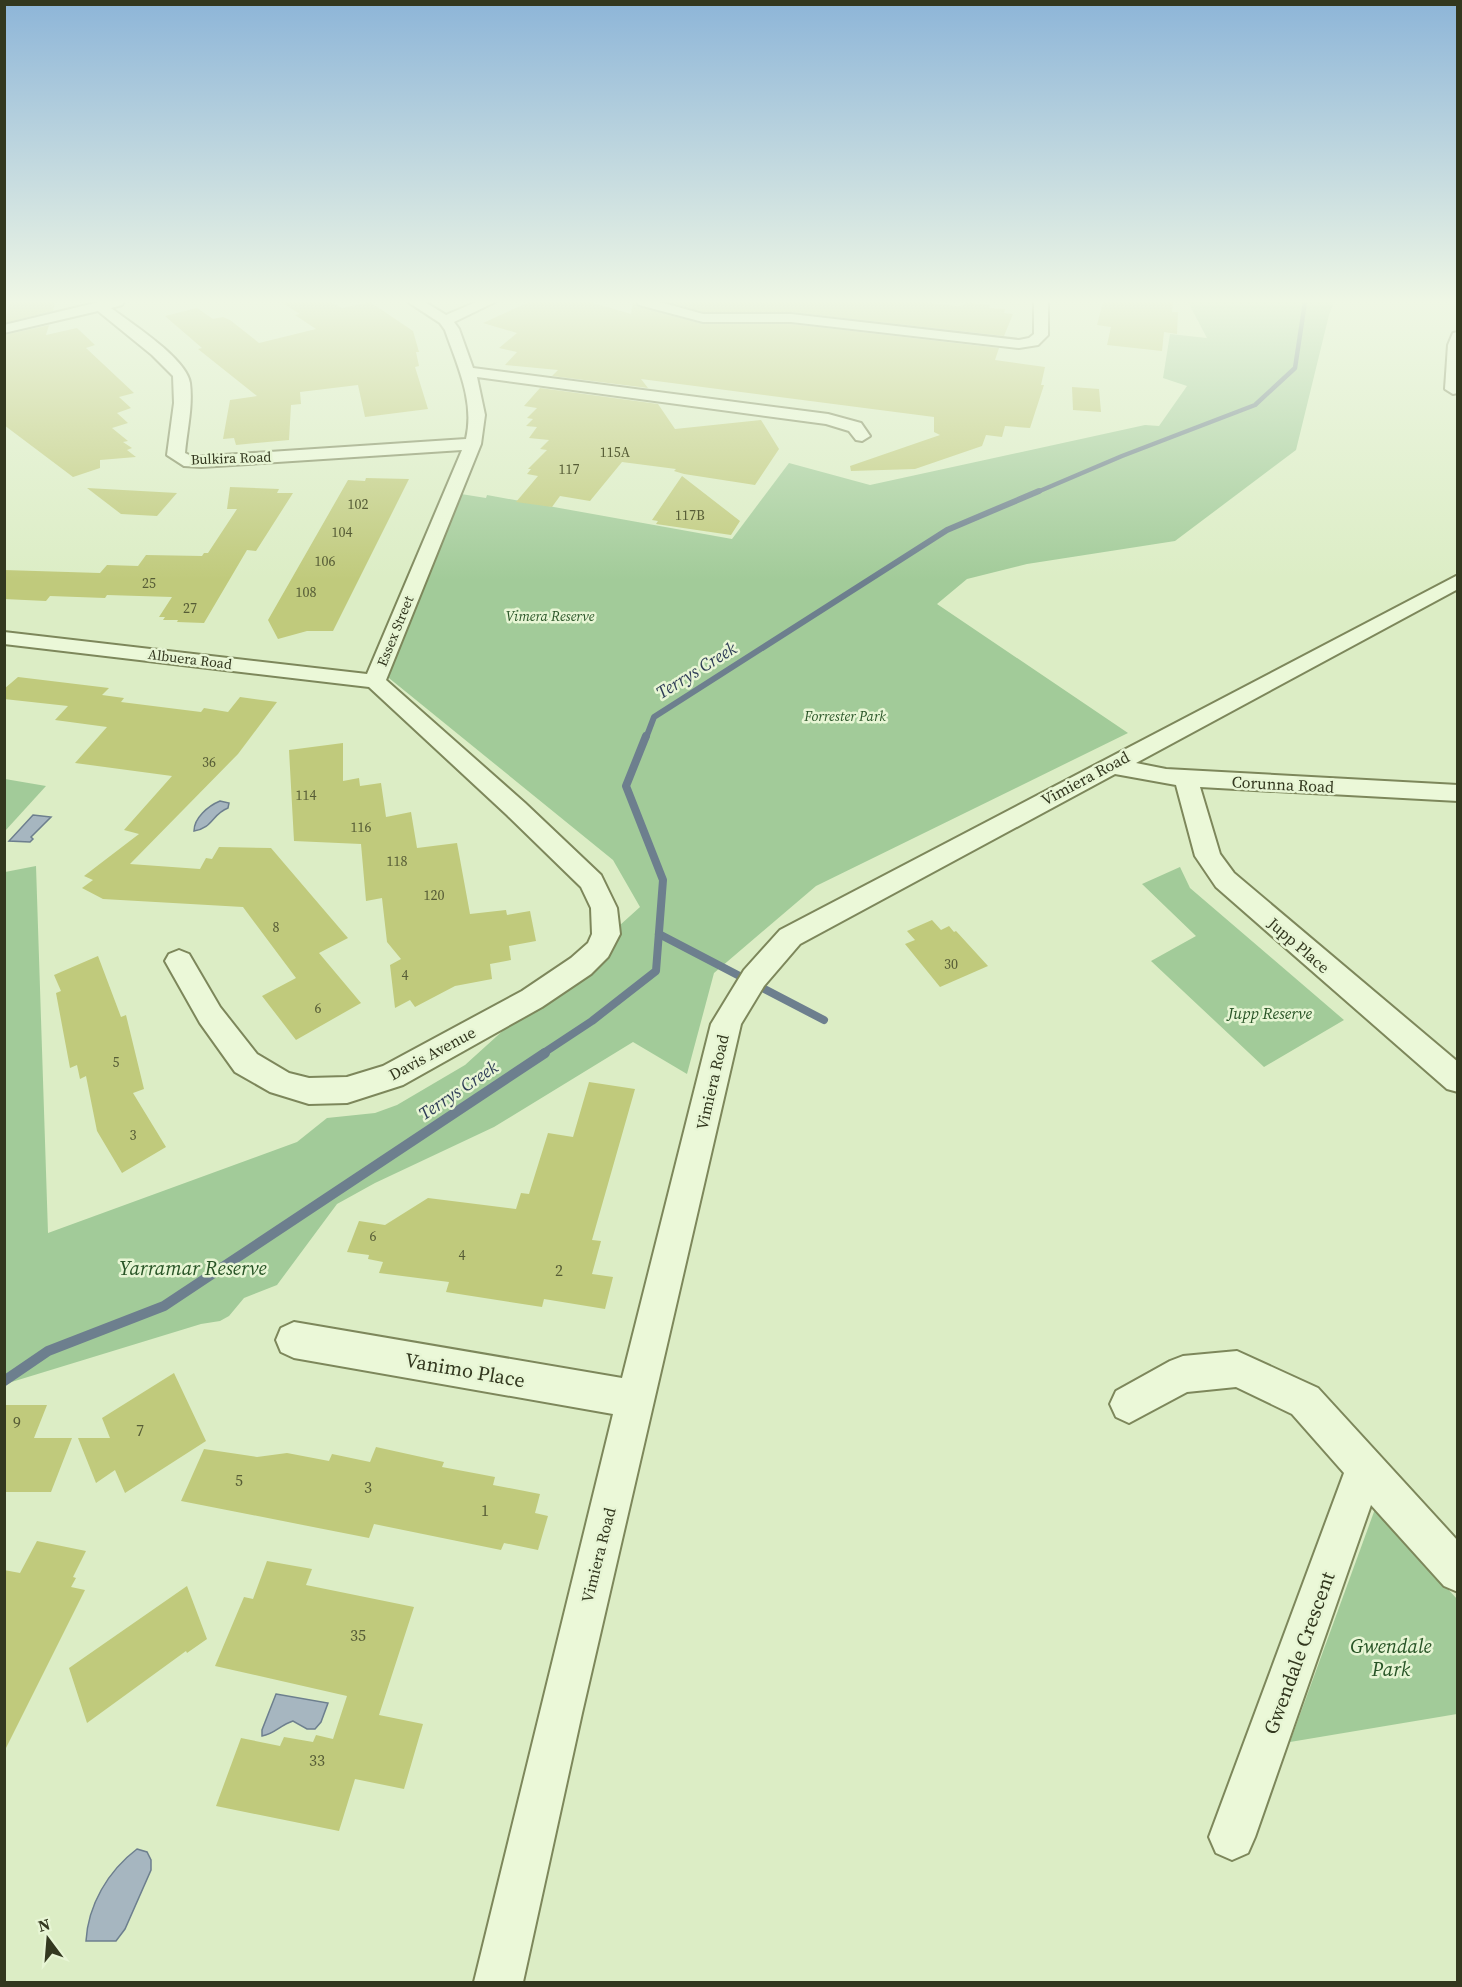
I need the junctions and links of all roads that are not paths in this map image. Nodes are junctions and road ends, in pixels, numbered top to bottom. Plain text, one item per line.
1 (181, 395) edge
2 (472, 395) edge
3 (650, 395) edge
4 (862, 436) dead end
5 (473, 444) junction
6 (1458, 581) edge
7 (4, 638) edge
8 (375, 681) junction
9 (1110, 765) junction
10 (1186, 779) junction
11 (1453, 796) edge
12 (606, 934) joint
13 (179, 961) dead end
14 (1458, 1080) edge
15 (294, 1340) dead end
16 (636, 1400) junction
17 (1129, 1404) dead end
18 (1365, 1468) junction
19 (1458, 1572) edge
20 (1232, 1837) dead end
21 (498, 1983) edge

1 - 5 street, Bulkira Road
2 - 5 street, Essex Street
3 - 4 street
5 - 8 street, Essex Street
6 - 9 street, Vimiera Road
7 - 8 street, Albuera Road
8 - 12 street, Essex Street
9 - 10 street, Corunna Road
9 - 16 street, Vimiera Road
10 - 11 street, Corunna Road
10 - 14 street, Jupp Place
12 - 13 street, Davis Avenue
15 - 16 street, Vanimo Place
16 - 21 street, Vimiera Road
17 - 18 street
18 - 19 street
18 - 20 street, Gwendale Crescent

